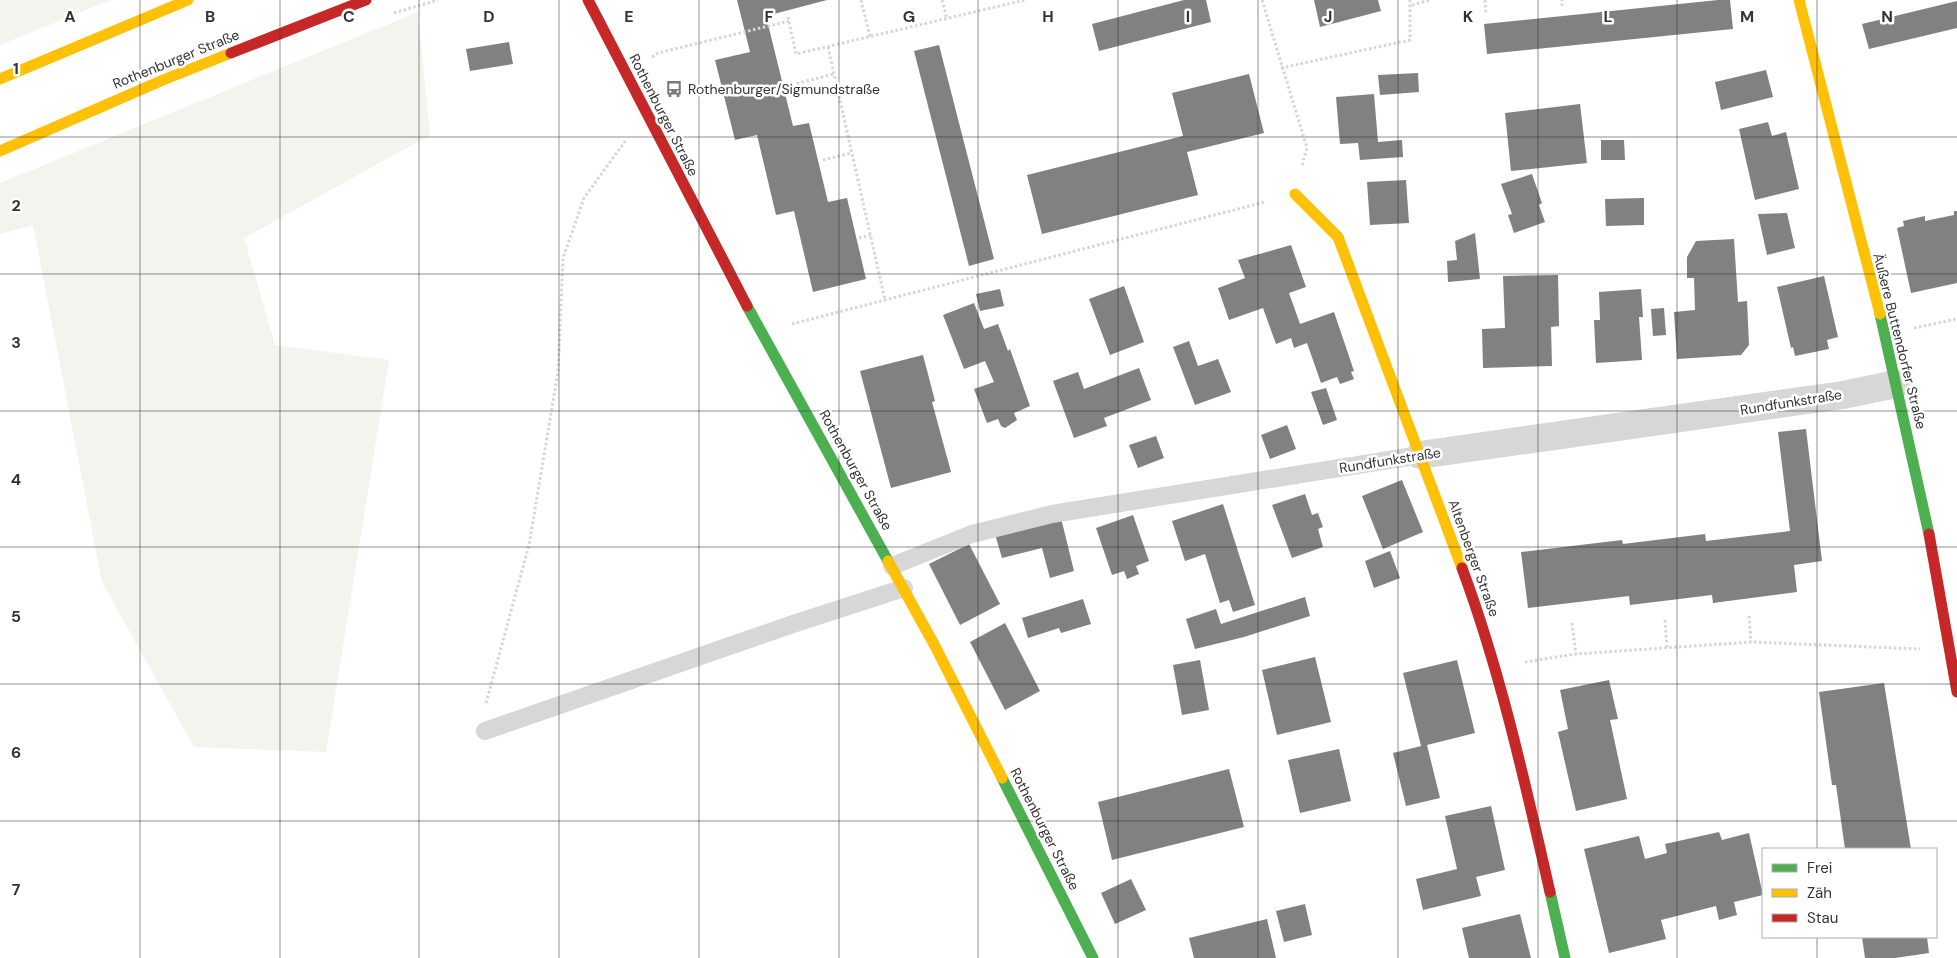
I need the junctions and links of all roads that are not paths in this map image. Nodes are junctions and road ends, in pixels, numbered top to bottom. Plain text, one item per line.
1 (188, 0) edge
2 (366, 0) edge
3 (588, 0) edge
4 (1799, 0) edge
5 (0, 79) edge
6 (0, 151) edge
7 (1295, 194) road end
8 (1896, 384) junction
9 (1420, 455) junction
10 (892, 566) junction
11 (904, 588) junction
12 (1952, 619) edge
13 (1957, 692) edge
14 (485, 731) road end
15 (1093, 958) edge
16 (1565, 958) edge

1 - 5 main road
2 - 6 main road, Rothenburger Straße
3 - 10 main road, Rothenburger Straße
4 - 8 main road, Äußere Buttendorfer Straße
7 - 9 main road, Altenberger Straße
8 - 9 street, Rundfunkstraße
8 - 12 main road, Äußere Buttendorfer Straße
9 - 10 lane, Rundfunkstraße
9 - 16 main road, Altenberger Straße
10 - 11 main road, Rothenburger Straße
11 - 14 lane
11 - 15 main road, Rothenburger Straße
12 - 13 main road, Äußere Buttendorfer Straße

